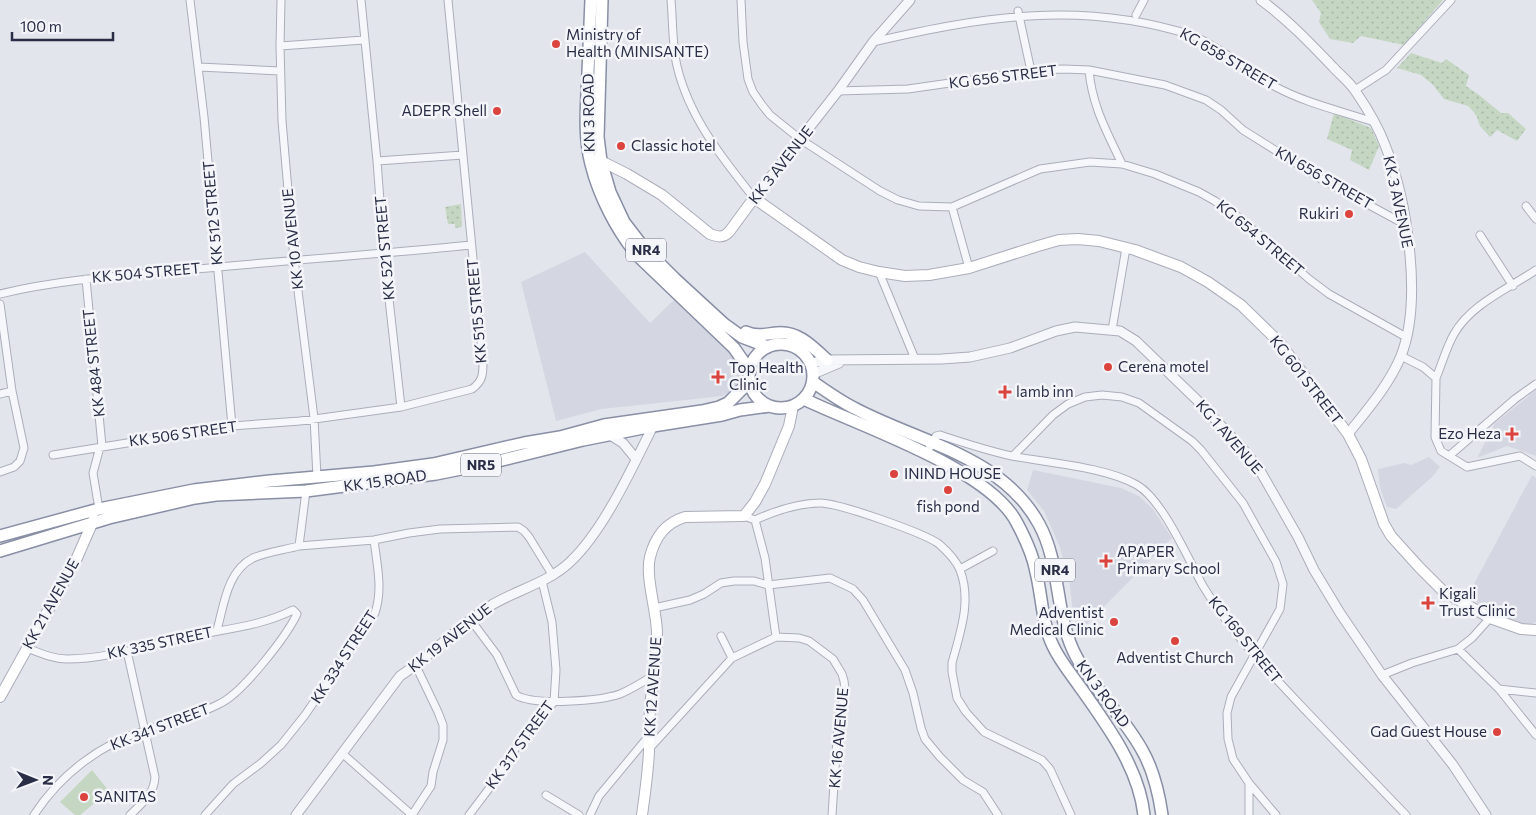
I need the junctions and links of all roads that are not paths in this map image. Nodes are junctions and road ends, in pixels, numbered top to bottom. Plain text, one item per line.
1 (190, 0) edge
2 (281, 0) edge
3 (361, 0) edge
4 (448, 0) edge
5 (591, 0) edge
6 (602, 0) edge
7 (671, 0) edge
8 (742, 0) edge
9 (910, 0) edge
10 (1144, 0) edge
11 (1261, 0) edge
12 (1451, 0) edge
13 (1091, 8) dead end
14 (1100, 9) dead end
15 (1018, 11) junction
16 (1136, 15) junction
17 (364, 40) junction
18 (873, 42) junction
19 (280, 46) junction
20 (199, 67) junction
21 (1089, 70) junction
22 (280, 71) junction
23 (1031, 71) junction
24 (1355, 90) junction
25 (838, 91) junction
26 (1374, 122) junction
27 (1243, 130) joint
28 (800, 139) junction
29 (463, 155) junction
30 (377, 161) junction
31 (596, 161) junction
32 (1122, 164) junction
33 (627, 174) junction
34 (605, 179) junction
35 (754, 198) junction
36 (1526, 206) dead end
37 (952, 207) junction
38 (1536, 219) edge
39 (1406, 225) junction
40 (1480, 235) dead end
41 (471, 246) junction
42 (1126, 248) junction
43 (384, 254) junction
44 (294, 259) junction
45 (219, 267) junction
46 (969, 268) junction
47 (1536, 270) edge
48 (879, 272) junction
49 (86, 279) junction
50 (1513, 286) junction
51 (0, 294) edge
52 (0, 304) edge
53 (719, 324) junction
54 (1112, 330) junction
55 (1406, 337) junction
56 (768, 347) junction
57 (1401, 356) junction
58 (915, 359) junction
59 (827, 360) junction
60 (849, 361) junction
61 (812, 373) junction
62 (750, 376) junction
63 (1436, 378) junction
64 (1536, 384) edge
65 (12, 391) junction
66 (0, 394) edge
67 (804, 399) junction
68 (770, 406) junction
69 (794, 406) junction
70 (401, 407) junction
71 (851, 413) junction
72 (314, 418) junction
73 (232, 426) junction
74 (653, 426) junction
75 (1348, 434) junction
76 (610, 435) junction
77 (932, 442) junction
78 (101, 447) junction
79 (926, 454) junction
80 (53, 455) dead end
81 (1013, 456) junction
82 (1449, 456) junction
83 (636, 459) junction
84 (1536, 466) edge
85 (0, 472) edge
86 (317, 477) junction
87 (306, 491) junction
88 (99, 509) junction
89 (744, 516) junction
90 (754, 520) junction
91 (90, 525) junction
92 (0, 536) edge
93 (374, 540) junction
94 (299, 546) junction
95 (0, 551) edge
96 (993, 551) dead end
97 (960, 569) junction
98 (553, 576) junction
99 (542, 581) junction
100 (768, 585) junction
101 (654, 608) junction
102 (293, 610) joint
103 (1490, 618) junction
104 (470, 620) junction
105 (217, 630) junction
106 (1536, 630) edge
107 (720, 636) dead end
108 (776, 637) junction
109 (27, 648) junction
110 (1458, 649) junction
111 (127, 651) junction
112 (1254, 654) junction
113 (732, 658) junction
114 (416, 666) junction
115 (655, 675) junction
116 (1382, 675) junction
117 (1499, 689) junction
118 (1, 693) edge
119 (1536, 694) edge
120 (554, 702) junction
121 (145, 730) junction
122 (1536, 735) edge
123 (648, 737) junction
124 (649, 749) junction
125 (343, 754) junction
126 (1249, 783) junction
127 (546, 795) dead end
128 (34, 815) edge
129 (130, 815) edge
130 (205, 815) edge
131 (296, 815) edge
132 (412, 815) edge
133 (469, 815) edge
134 (579, 815) edge
135 (590, 815) edge
136 (642, 815) edge
137 (832, 815) edge
138 (998, 815) edge
139 (1071, 815) edge
140 (1144, 815) edge
141 (1162, 815) edge
142 (1249, 815) edge
143 (1276, 815) edge
144 (1406, 815) edge
145 (1486, 815) edge

1 - 20 street, KK 512 STREET
2 - 19 street, KK 10 AVENUE
3 - 17 street, KK 521 STREET
4 - 29 street, KK 515 STREET
5 - 31 highway, KN 3 ROAD / NR4
6 - 31 highway, KN 3 ROAD / NR4
7 - 35 street
8 - 28 street, KG 654 STREET
9 - 18 street, KK 3 AVENUE
10 - 16 street
11 - 24 street, KK 3 AVENUE
12 - 24 street
13 - 15 street
14 - 16 street, KG 658 STREET
15 - 18 street
15 - 23 street
16 - 26 street, KG 658 STREET
17 - 19 street
17 - 30 street, KK 521 STREET
18 - 25 street, KK 3 AVENUE
19 - 22 street, KK 10 AVENUE
20 - 22 street
20 - 45 street, KK 512 STREET
21 - 23 street, KG 656 STREET
21 - 27 street, KG 656 STREET
21 - 32 street
22 - 44 street, KK 10 AVENUE
23 - 25 street, KG 656 STREET
24 - 26 street, KK 3 AVENUE
25 - 28 street, KK 3 AVENUE
26 - 39 street, KK 3 AVENUE
27 - 39 street, KN 656 STREET
28 - 35 street, KK 3 AVENUE
28 - 37 street, KG 654 STREET
29 - 30 street
29 - 41 street, KK 515 STREET
30 - 43 street, KK 521 STREET
31 - 33 main road, KK 3 AVENUE
31 - 34 highway, KN 3 ROAD / NR4
31 - 53 highway, KN 3 ROAD / NR4
32 - 37 street, KG 654 STREET
32 - 55 street, KG 654 STREET
33 - 34 main road
33 - 35 main road, KK 3 AVENUE
34 - 53 highway, KN 3 ROAD / NR4
35 - 48 main road, KG 601 STREET
36 - 38 street
37 - 46 street
39 - 55 street, KK 3 AVENUE
40 - 50 street
41 - 43 street, KK 504 STREET
41 - 70 street, KK 515 STREET
42 - 46 main road, KG 601 STREET
42 - 54 street
42 - 75 main road, KG 601 STREET
43 - 44 street, KK 504 STREET
43 - 70 street, KK 521 STREET
44 - 45 street, KK 504 STREET
44 - 72 street, KK 10 AVENUE
45 - 49 street, KK 504 STREET
45 - 73 street, KK 512 STREET
46 - 48 main road, KG 601 STREET
47 - 50 street
48 - 58 street
49 - 51 street, KK 504 STREET
49 - 78 street, KK 484 STREET
50 - 63 street
52 - 65 street
53 - 56 highway
53 - 59 highway
53 - 62 highway
54 - 58 street, KG 1 AVENUE
54 - 116 street, KG 1 AVENUE
55 - 57 street, KK 3 AVENUE
56 - 61 highway, NR4
56 - 62 highway
57 - 63 street
57 - 75 street, KK 3 AVENUE
58 - 60 street, KG 1 AVENUE
59 - 60 street, KG 1 AVENUE
59 - 61 street, KG 1 AVENUE
60 - 61 street, KG 1 AVENUE
61 - 67 highway
61 - 71 highway, NR4
62 - 68 highway
62 - 86 highway, KK 15 ROAD / NR5
63 - 82 street
64 - 82 street
65 - 66 street
65 - 85 street
67 - 69 highway
67 - 71 highway, NR4
68 - 69 highway
68 - 74 highway, KK 15 ROAD / NR5
69 - 89 main road
70 - 72 street
71 - 77 highway, KN 3 ROAD / NR4
71 - 79 highway, KN 3 ROAD / NR4
72 - 73 street, KK 506 STREET
72 - 86 street, KK 10 AVENUE
73 - 78 street, KK 506 STREET
74 - 76 highway, KK 15 ROAD / NR5
74 - 83 street, KK 19 AVENUE
75 - 103 main road, KG 601 STREET
76 - 83 street
76 - 87 highway, KK 15 ROAD / NR5
77 - 79 street
77 - 81 street, KG 169 STREET
77 - 141 highway, KN 3 ROAD / NR4
78 - 80 street, KK 506 STREET
78 - 88 street, KK 484 STREET
79 - 140 highway, KN 3 ROAD / NR4
81 - 112 street, KG 169 STREET
81 - 112 street
82 - 84 street
83 - 98 street, KK 19 AVENUE
86 - 88 highway, KK 15 ROAD / NR5
87 - 91 highway, KK 15 ROAD / NR5
87 - 94 street
88 - 91 main road, KK 21 AVENUE
88 - 92 highway, KK 15 ROAD / NR5
89 - 90 street
89 - 101 main road, KK 12 AVENUE
90 - 97 street
90 - 100 street
91 - 95 highway, KK 15 ROAD / NR5
91 - 109 main road, KK 21 AVENUE
93 - 94 street
93 - 98 street
93 - 130 street, KK 334 STREET
94 - 105 street
96 - 97 street
97 - 139 street
98 - 99 street, KK 19 AVENUE
99 - 104 street, KK 19 AVENUE
99 - 120 street, KK 317 STREET
100 - 101 street
100 - 108 street
100 - 138 street
101 - 115 main road, KK 12 AVENUE
102 - 105 street, KK 335 STREET
102 - 121 street, KK 341 STREET
103 - 106 main road, KG 601 STREET
103 - 110 street
104 - 114 street, KK 19 AVENUE
104 - 120 street
105 - 111 street, KK 335 STREET
107 - 113 street
108 - 113 street, KK 16 AVENUE
108 - 137 street, KK 16 AVENUE
109 - 111 street, KK 335 STREET
109 - 118 main road, KK 21 AVENUE
110 - 116 street
110 - 117 street
111 - 121 street
112 - 126 street
112 - 144 street, KG 169 STREET
113 - 124 street, KK 16 AVENUE
114 - 125 street, KK 19 AVENUE
114 - 132 street
115 - 120 street
115 - 123 main road, KK 12 AVENUE
116 - 145 street, KG 1 AVENUE
117 - 119 street
117 - 122 street
120 - 133 street, KK 317 STREET
121 - 128 street, KK 341 STREET
121 - 129 street
123 - 124 main road, KK 12 AVENUE
123 - 135 street
124 - 136 main road, KK 12 AVENUE
125 - 131 street, KK 19 AVENUE
125 - 132 street
126 - 142 street
126 - 143 street
127 - 134 street

